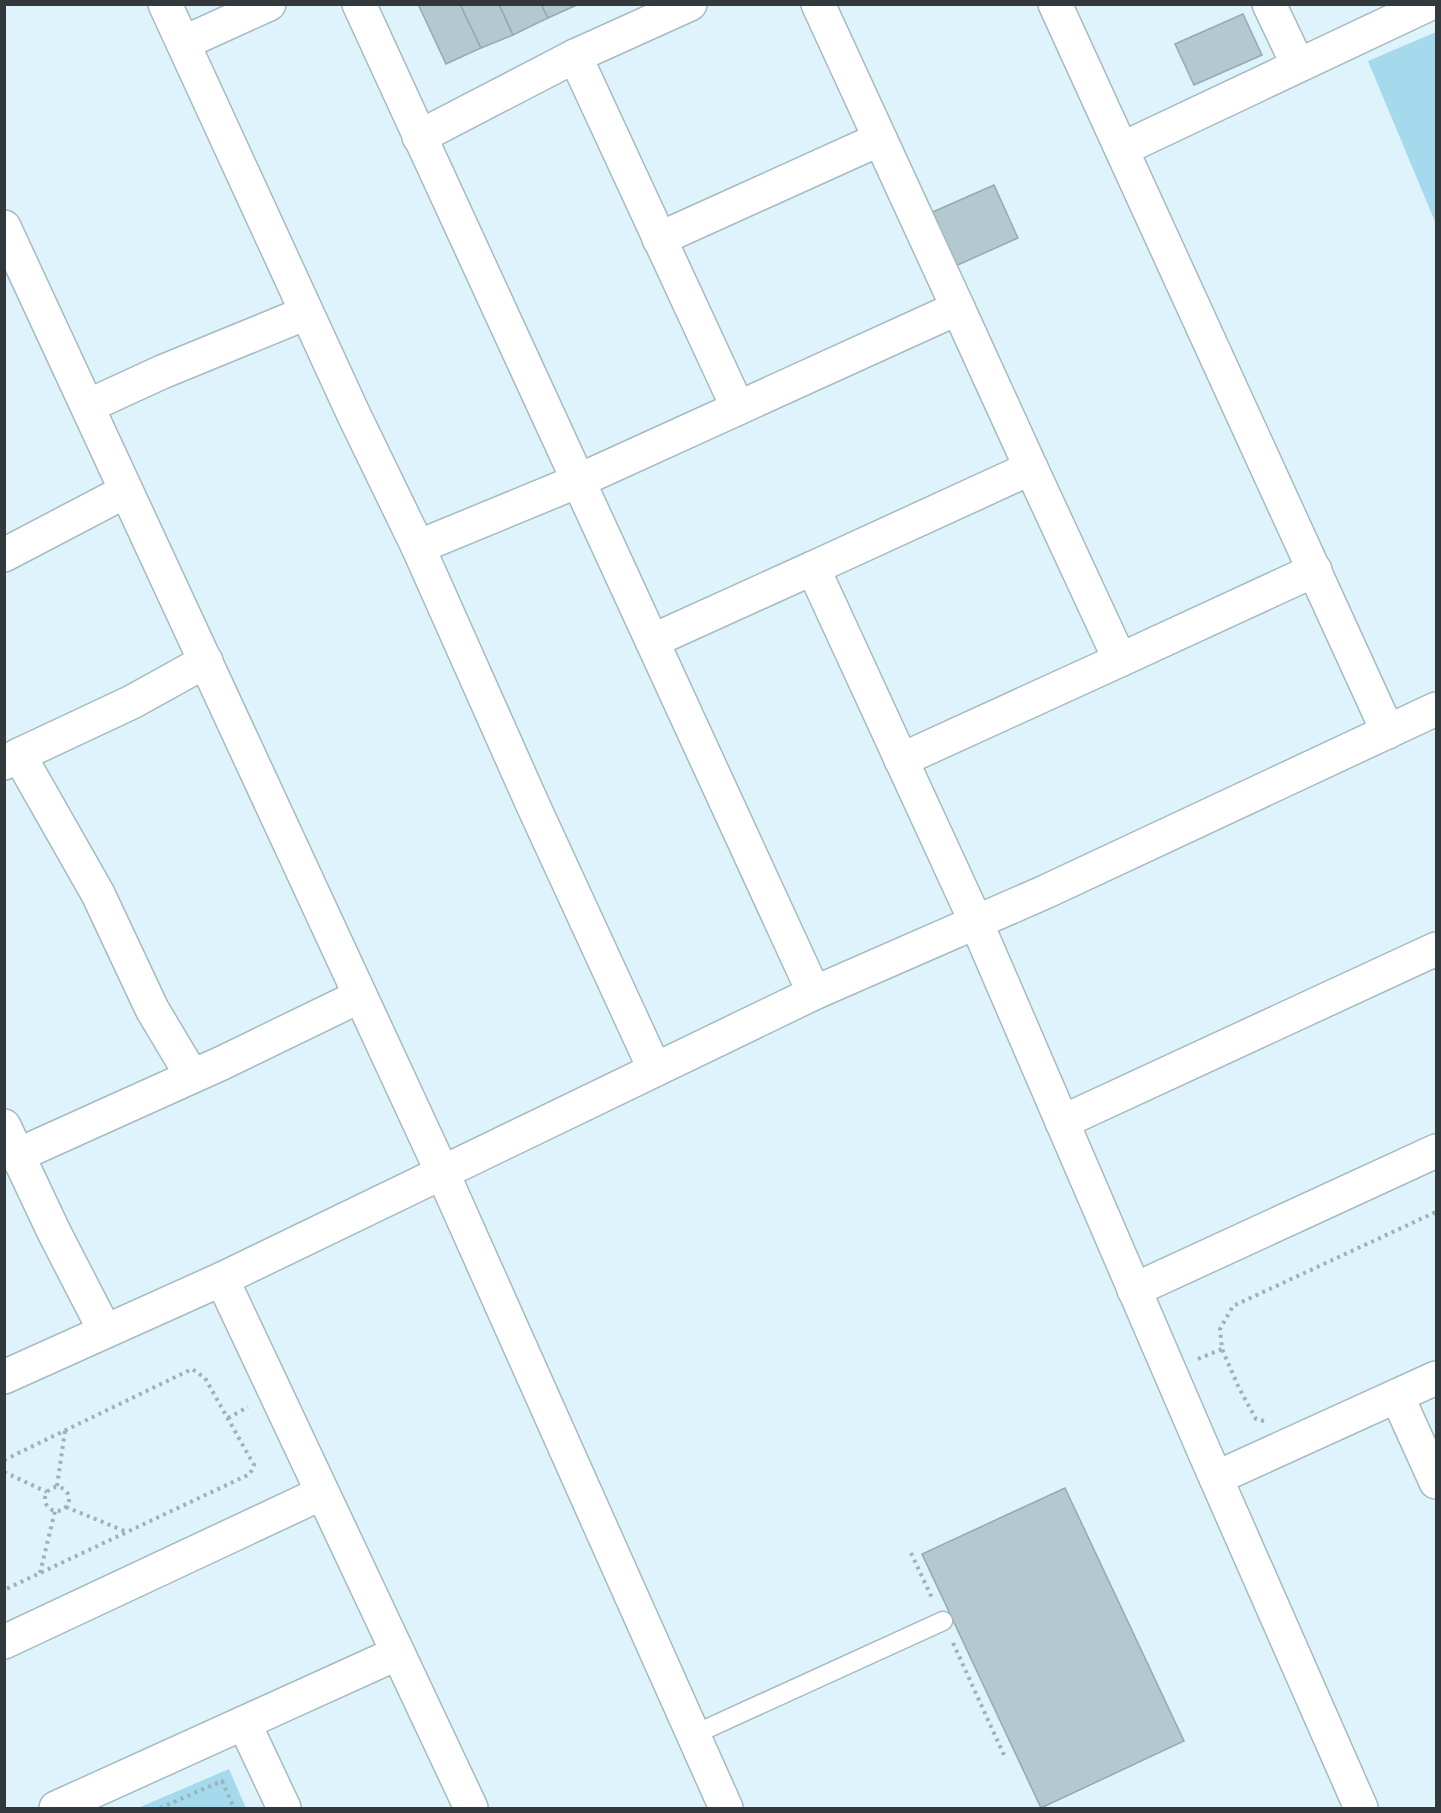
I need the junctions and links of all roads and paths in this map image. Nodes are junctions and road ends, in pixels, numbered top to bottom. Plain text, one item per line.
1 (165, 4) edge
2 (268, 4) edge
3 (359, 4) edge
4 (690, 4) edge
5 (818, 4) edge
6 (1055, 4) edge
7 (1269, 4) edge
8 (1429, 4) edge
9 (183, 43) junction
10 (575, 56) junction
11 (1298, 65) junction
12 (419, 137) junction
13 (880, 139) junction
14 (1122, 149) junction
15 (4, 227) edge
16 (660, 239) junction
17 (958, 308) junction
18 (306, 313) junction
19 (88, 406) junction
20 (738, 408) junction
21 (1031, 468) junction
22 (578, 481) junction
23 (126, 490) junction
24 (418, 547) junction
25 (4, 555) edge
26 (813, 568) junction
27 (1315, 570) junction
28 (652, 641) junction
29 (1120, 660) junction
30 (206, 661) junction
31 (1437, 709) edge
32 (1389, 732) junction
33 (12, 759) edge
34 (901, 760) junction
35 (976, 922) junction
36 (1437, 949) edge
37 (814, 993) junction
38 (360, 996) junction
39 (655, 1070) junction
40 (192, 1076) junction
41 (1062, 1122) junction
42 (11, 1140) edge
43 (1437, 1151) edge
44 (443, 1174) junction
45 (1437, 1212) edge
46 (222, 1279) junction
47 (1134, 1290) junction
48 (105, 1332) junction
49 (4, 1377) edge
50 (1437, 1378) edge
51 (1396, 1396) junction
52 (1272, 1424) dead end
53 (65, 1430) junction
54 (4, 1460) edge
55 (4, 1472) edge
56 (1216, 1478) junction
57 (1437, 1482) edge
58 (57, 1486) junction
59 (47, 1492) junction
60 (322, 1493) junction
61 (66, 1507) junction
62 (55, 1510) junction
63 (127, 1532) junction
64 (911, 1553) dead end
65 (40, 1573) junction
66 (4, 1590) edge
67 (943, 1622) junction
68 (4, 1642) edge
69 (398, 1653) junction
70 (244, 1723) junction
71 (693, 1734) junction
72 (1004, 1755) dead end
73 (56, 1809) edge
74 (160, 1809) edge
75 (234, 1809) edge
76 (284, 1809) edge
77 (471, 1809) edge
78 (726, 1809) edge
79 (1361, 1809) edge

1 - 9 street
2 - 9 street
3 - 12 street
4 - 10 street
5 - 13 street
6 - 14 street
7 - 11 street
8 - 11 street
9 - 18 street
10 - 12 street
10 - 16 street
11 - 14 street
12 - 22 street
13 - 16 street
13 - 17 street
14 - 27 street
15 - 19 street
16 - 20 street
17 - 20 street
17 - 21 street
18 - 19 street
18 - 24 street
19 - 23 street
20 - 22 street
21 - 26 street
21 - 29 street
22 - 24 street
22 - 28 street
23 - 25 street
23 - 30 street
24 - 39 street
26 - 28 street
26 - 34 street
27 - 29 street
27 - 32 street
28 - 37 street
29 - 34 street
30 - 33 street
30 - 38 street
31 - 32 street
32 - 35 street
33 - 40 street
34 - 35 street
35 - 37 street
35 - 41 street
36 - 41 street
37 - 39 street
38 - 40 street
38 - 44 street
39 - 44 street
40 - 42 street
41 - 47 street
42 - 48 street
43 - 47 street
44 - 46 street
44 - 71 street
45 - 52 path
46 - 48 street
46 - 60 street
47 - 56 street
48 - 49 street
50 - 51 street
51 - 56 street
51 - 57 street
53 - 54 path
53 - 58 path
53 - 63 path
55 - 59 path
56 - 79 street
58 - 59 path
58 - 61 path
59 - 62 path
60 - 68 street
60 - 69 street
61 - 62 path
61 - 63 path
62 - 65 path
63 - 65 path
64 - 67 path
65 - 66 path
67 - 71 lane
67 - 72 path
69 - 70 street
69 - 77 street
70 - 73 street
70 - 76 street
71 - 78 street
74 - 75 path

